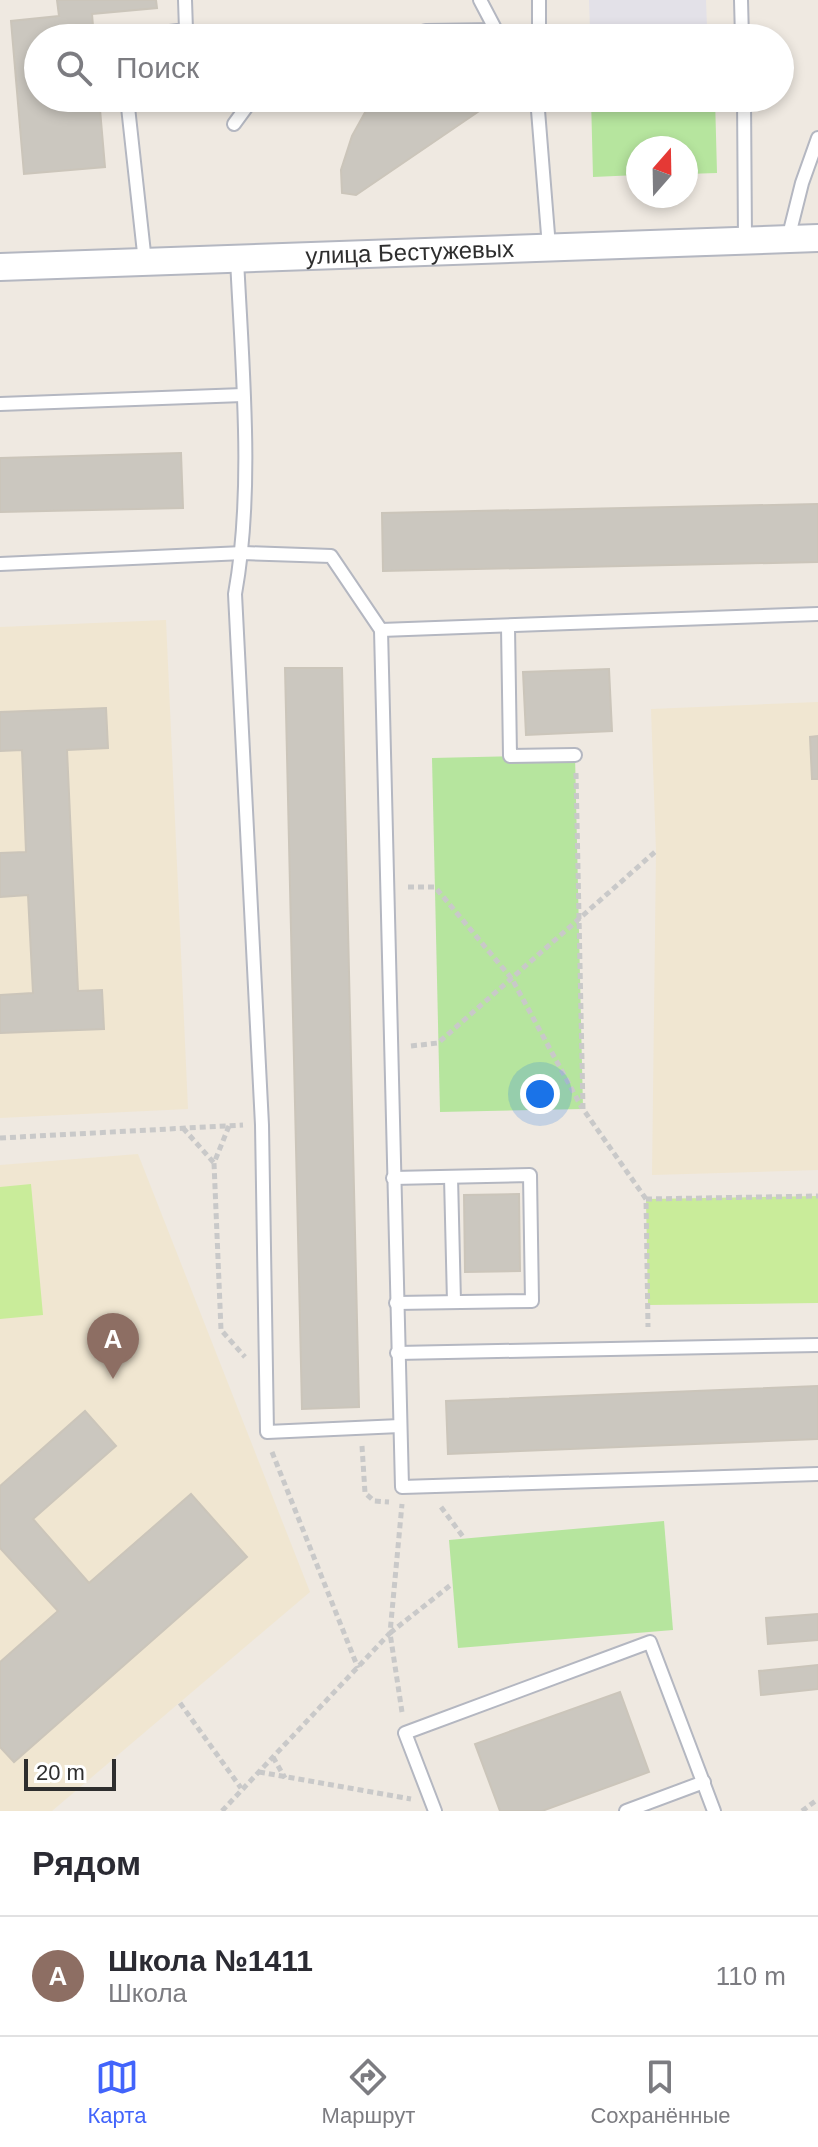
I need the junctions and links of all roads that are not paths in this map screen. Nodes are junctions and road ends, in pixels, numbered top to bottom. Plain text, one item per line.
1 (185, 0) edge
2 (480, 0) edge
3 (539, 0) edge
4 (741, 0) edge
5 (186, 24) edge
6 (493, 24) edge
7 (539, 24) edge
8 (742, 24) edge
9 (129, 112) edge
10 (243, 112) edge
11 (536, 112) edge
12 (744, 112) edge
13 (234, 124) dead end
14 (818, 138) edge
15 (818, 238) edge
16 (788, 239) junction
17 (745, 240) junction
18 (549, 247) junction
19 (237, 259) junction
20 (145, 263) junction
21 (0, 267) edge
22 (243, 395) junction
23 (0, 404) edge
24 (243, 553) junction
25 (0, 564) edge
26 (818, 614) edge
27 (508, 627) junction
28 (381, 630) junction
29 (575, 755) road end
30 (451, 1177) junction
31 (393, 1178) junction
32 (454, 1302) junction
33 (396, 1303) junction
34 (818, 1345) edge
35 (397, 1353) junction
36 (400, 1426) junction
37 (818, 1474) edge
38 (704, 1782) junction
39 (433, 1806) edge
40 (626, 1811) edge
41 (714, 1811) edge

1 - 5 lane
2 - 6 lane
3 - 7 lane
4 - 8 lane
9 - 20 lane
10 - 13 lane
11 - 18 lane
12 - 17 lane
14 - 16 lane
15 - 16 street, улица Бестужевых
16 - 17 street, улица Бестужевых
17 - 18 street, улица Бестужевых
18 - 19 street, улица Бестужевых
19 - 20 street, улица Бестужевых
19 - 22 lane
20 - 21 street, улица Бестужевых
22 - 23 lane
22 - 24 lane
24 - 25 lane
24 - 28 lane
24 - 36 lane
26 - 27 lane
27 - 28 lane
27 - 29 lane
28 - 31 lane
30 - 31 lane
30 - 32 lane
30 - 32 lane
31 - 33 lane
32 - 33 lane
33 - 35 lane
34 - 35 lane
35 - 36 lane
36 - 37 lane
38 - 39 lane
38 - 40 lane
38 - 41 lane

